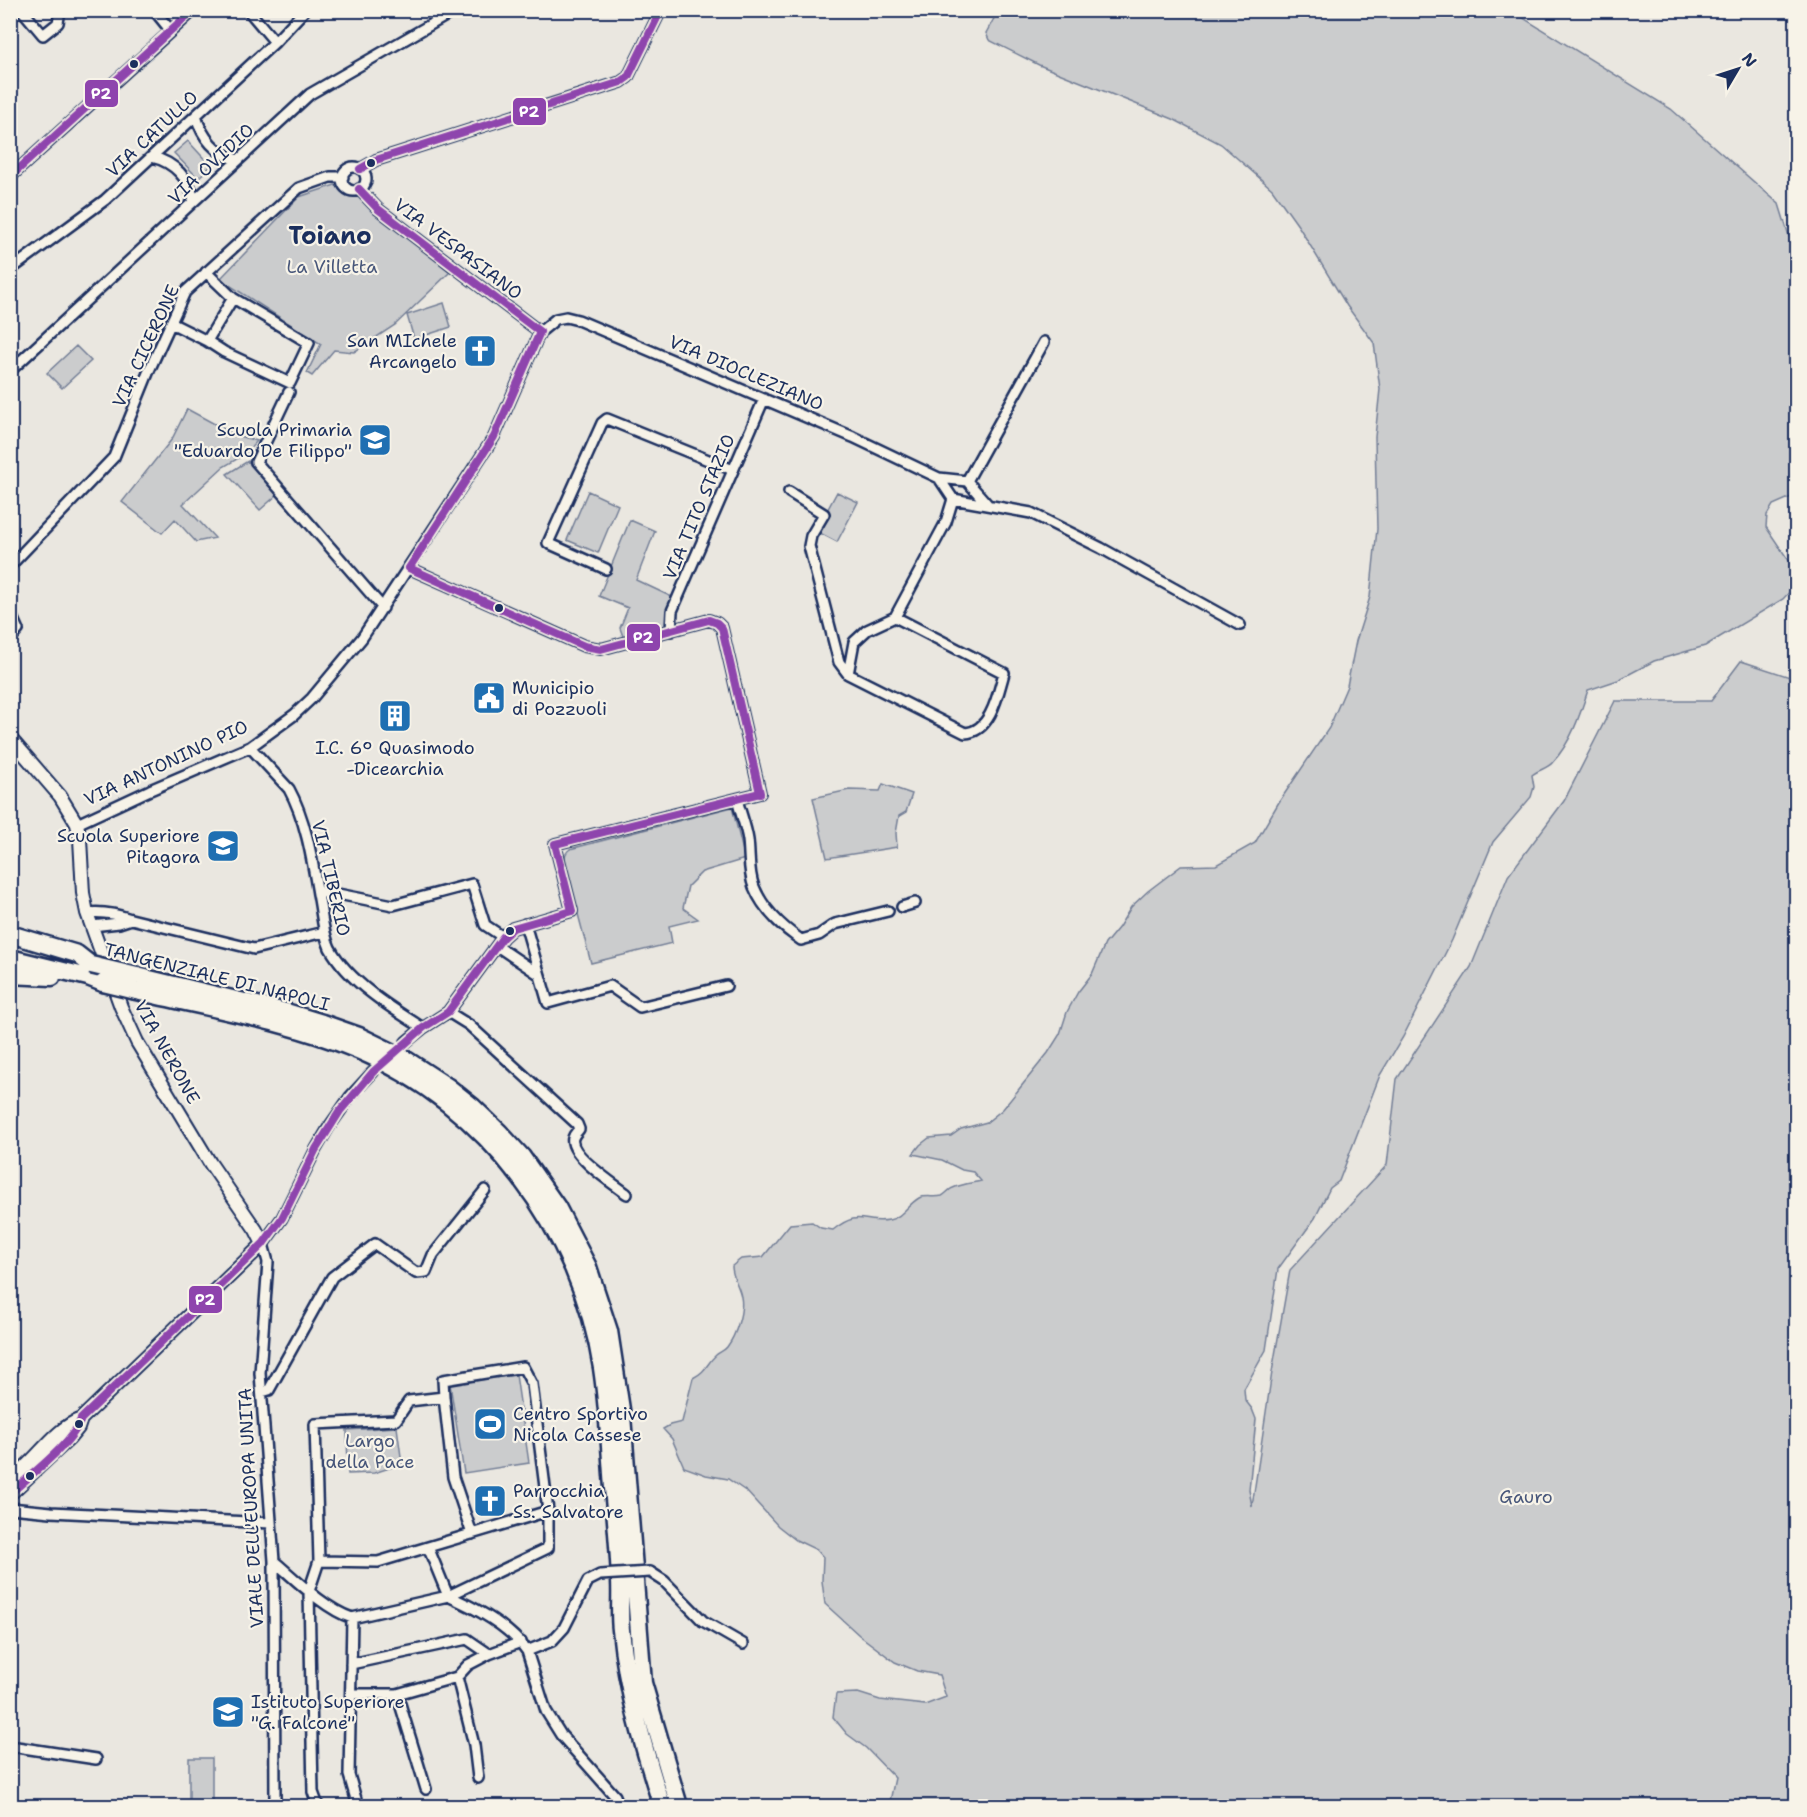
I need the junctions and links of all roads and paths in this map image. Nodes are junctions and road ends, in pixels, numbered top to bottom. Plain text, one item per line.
1 (22, 10) edge
2 (60, 10) edge
3 (154, 10) edge
4 (194, 10) edge
5 (248, 10) edge
6 (305, 10) edge
7 (456, 10) edge
8 (661, 10) edge
9 (171, 31) junction
10 (275, 42) junction
11 (196, 116) junction
12 (152, 157) junction
13 (238, 160) junction
14 (360, 169) junction
15 (10, 177) edge
16 (343, 177) junction
17 (359, 189) junction
18 (194, 201) junction
19 (10, 270) edge
20 (206, 273) junction
21 (233, 298) junction
22 (171, 323) junction
23 (540, 332) junction
24 (207, 341) junction
25 (1044, 342) dead end
26 (10, 371) edge
27 (289, 392) dead end
28 (764, 399) junction
29 (733, 470) junction
30 (939, 478) junction
31 (967, 481) junction
32 (789, 492) dead end
33 (953, 499) junction
34 (988, 505) junction
35 (10, 566) edge
36 (409, 568) junction
37 (606, 570) dead end
38 (382, 608) junction
39 (10, 612) edge
40 (895, 617) junction
41 (1240, 625) dead end
42 (671, 631) junction
43 (10, 639) edge
44 (848, 674) junction
45 (10, 738) edge
46 (250, 747) junction
47 (737, 799) junction
48 (77, 824) junction
49 (318, 894) junction
50 (915, 903) dead end
51 (902, 907) dead end
52 (888, 910) dead end
53 (87, 913) junction
54 (130, 919) junction
55 (525, 924) junction
56 (92, 926) junction
57 (324, 932) junction
58 (10, 934) edge
59 (500, 941) junction
60 (10, 946) edge
61 (10, 958) edge
62 (91, 965) junction
63 (10, 975) edge
64 (540, 975) junction
65 (103, 983) junction
66 (136, 983) junction
67 (726, 986) dead end
68 (448, 1012) junction
69 (423, 1028) junction
70 (406, 1042) dead end
71 (373, 1072) dead end
72 (485, 1190) dead end
73 (627, 1194) dead end
74 (263, 1244) junction
75 (262, 1392) junction
76 (444, 1397) junction
77 (81, 1419) junction
78 (13, 1478) edge
79 (10, 1490) edge
80 (10, 1494) edge
81 (10, 1499) edge
82 (15, 1508) edge
83 (548, 1511) junction
84 (270, 1523) junction
85 (472, 1534) junction
86 (428, 1547) junction
87 (274, 1561) junction
88 (319, 1562) junction
89 (309, 1591) junction
90 (448, 1596) junction
91 (352, 1618) junction
92 (743, 1644) dead end
93 (524, 1647) junction
94 (489, 1653) junction
95 (351, 1664) junction
96 (457, 1677) junction
97 (351, 1694) junction
98 (397, 1694) junction
99 (10, 1746) edge
100 (96, 1760) dead end
101 (478, 1778) dead end
102 (426, 1789) dead end
103 (275, 1806) edge
104 (318, 1806) edge
105 (358, 1806) edge
106 (619, 1806) edge
107 (662, 1806) edge
108 (679, 1806) edge

1 - 2 street
3 - 9 street
4 - 9 street
5 - 10 street
6 - 10 street, VIA CATULLO
7 - 13 street, VIA OVIDIO
8 - 14 street
9 - 15 street
10 - 11 street, VIA CATULLO
11 - 12 street, VIA CATULLO
11 - 13 street
12 - 18 street
12 - 19 street, VIA CATULLO
13 - 18 street, VIA OVIDIO
14 - 16 street
14 - 17 street
16 - 17 street
16 - 20 street, VIA CICERONE
17 - 23 street, VIA VESPASIANO
18 - 26 street, VIA OVIDIO
20 - 21 street
20 - 22 street, VIA CICERONE
21 - 24 street
21 - 24 street
22 - 24 street
22 - 35 street, VIA CICERONE
23 - 28 street, VIA DIOCLEZIANO
23 - 36 street, VIA ANTONINO PIO
25 - 31 street
27 - 38 street
28 - 29 street, VIA TITO STAZIO
28 - 30 street, VIA DIOCLEZIANO
29 - 37 street
29 - 42 street, VIA TITO STAZIO
30 - 31 street, VIA DIOCLEZIANO
30 - 33 street
31 - 34 street
32 - 44 street
33 - 34 street
33 - 40 street
34 - 41 street
36 - 38 street, VIA ANTONINO PIO
36 - 42 street
38 - 46 street, VIA ANTONINO PIO
39 - 43 street
40 - 44 street
40 - 44 street
42 - 47 street
45 - 48 street, VIA ANTONINO PIO
46 - 48 street, VIA ANTONINO PIO
46 - 49 street, VIA TIBERIO
47 - 52 street
47 - 55 street
48 - 53 street, VIA NERONE
49 - 57 street, VIA TIBERIO
49 - 59 street
50 - 51 street
53 - 54 street
53 - 56 street, VIA NERONE
54 - 56 street
54 - 57 street
55 - 59 street
55 - 64 street
56 - 74 street, VIA NERONE
57 - 69 street, VIA TIBERIO
58 - 62 highway
59 - 64 street
59 - 68 street
60 - 62 highway, TANGENZIALE DI NAPOLI
61 - 65 highway, TANGENZIALE DI NAPOLI
62 - 66 highway, TANGENZIALE DI NAPOLI, bridge
63 - 65 highway
64 - 67 street
65 - 66 highway, TANGENZIALE DI NAPOLI, bridge
66 - 107 highway, TANGENZIALE DI NAPOLI
66 - 108 highway, TANGENZIALE DI NAPOLI
68 - 69 street
68 - 73 street
69 - 70 street
71 - 74 street
72 - 75 street
74 - 75 street, VIALE DELL'EUROPA UNITA
74 - 77 street
75 - 84 street, VIALE DELL'EUROPA UNITA
76 - 83 street
76 - 85 street
76 - 88 street
77 - 78 street
77 - 80 street
78 - 79 street
81 - 82 street
82 - 84 street
83 - 85 street
83 - 90 street
84 - 87 street, VIALE DELL'EUROPA UNITA
85 - 86 street
86 - 88 street
86 - 90 street
87 - 89 street
87 - 103 street, VIALE DELL'EUROPA UNITA
88 - 89 street
89 - 91 street
89 - 104 street
90 - 91 street
90 - 93 street
91 - 95 street
92 - 93 street, bridge
93 - 94 street
93 - 106 street
94 - 95 street
94 - 96 street
95 - 97 street
96 - 98 street
96 - 101 street
97 - 98 street
97 - 105 street
98 - 102 street
99 - 100 street

